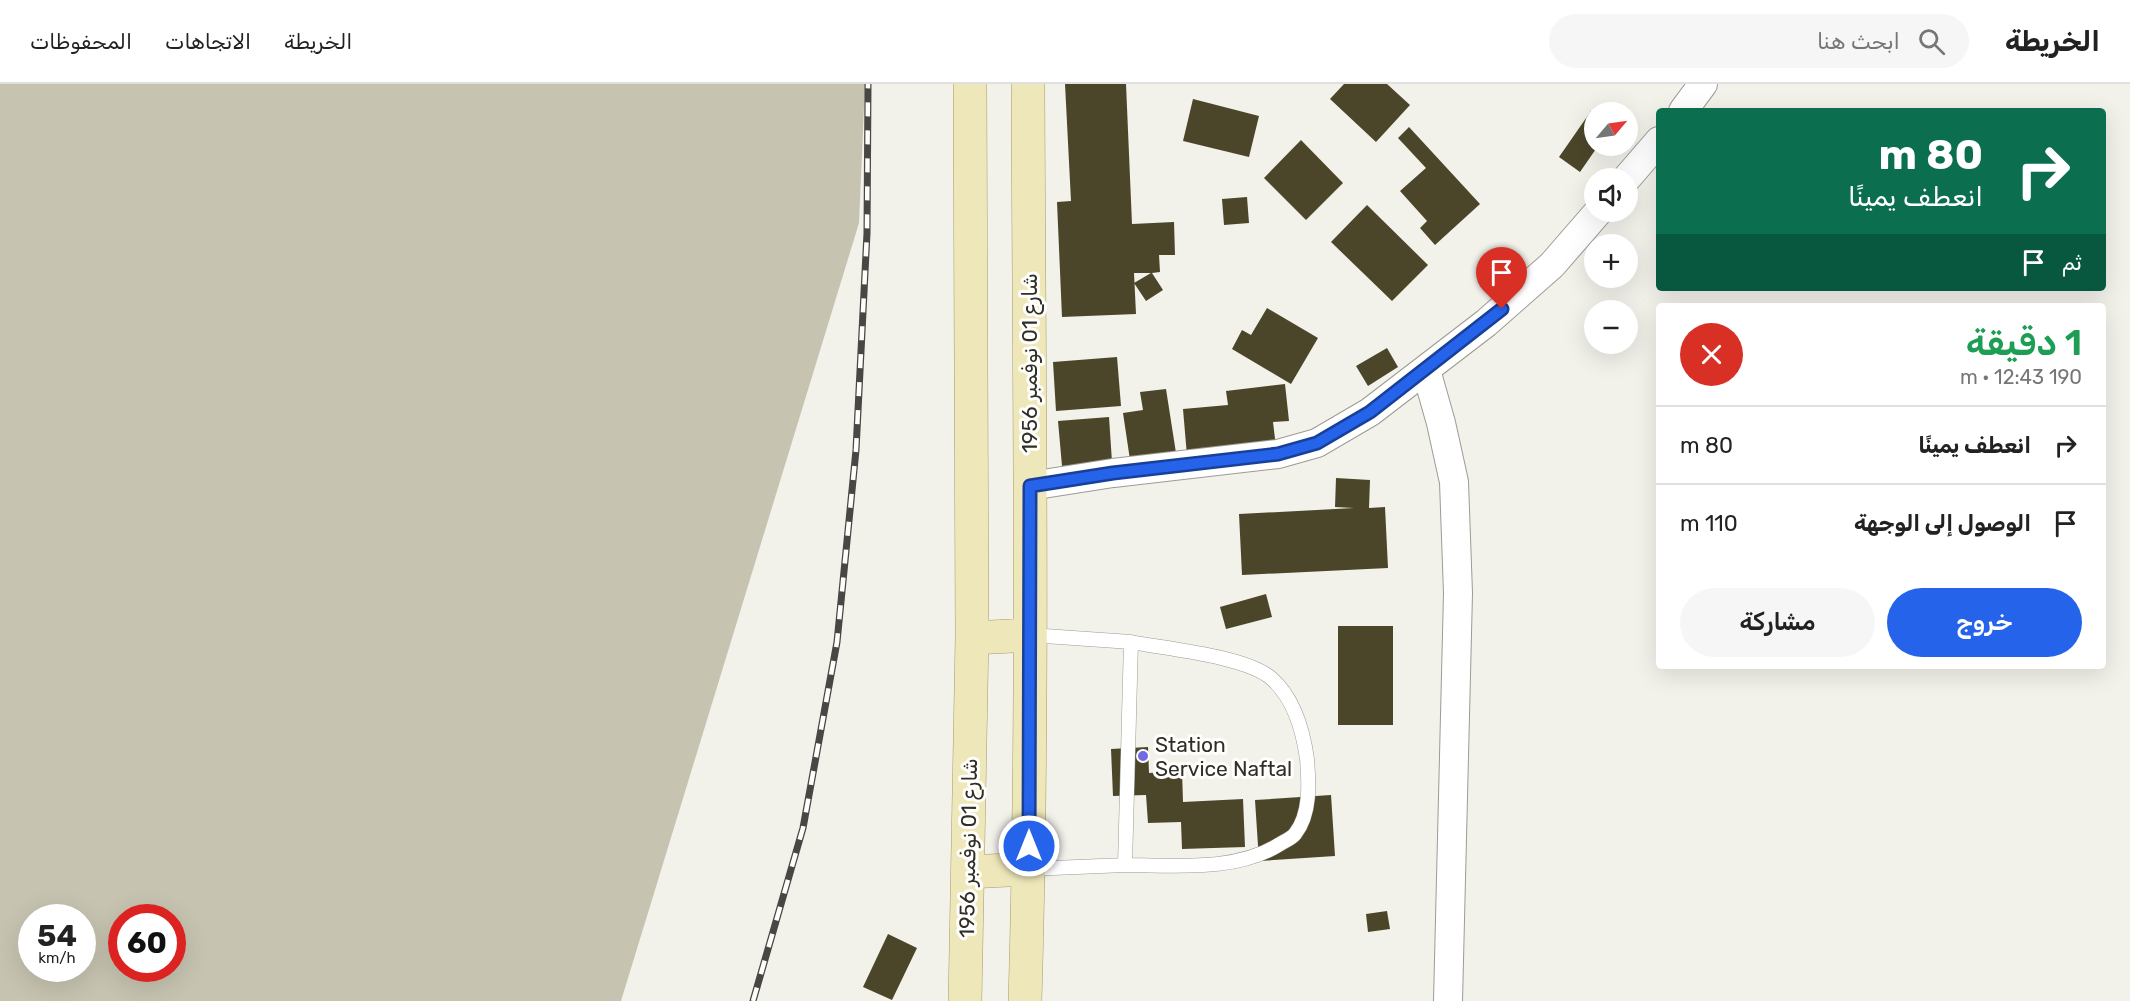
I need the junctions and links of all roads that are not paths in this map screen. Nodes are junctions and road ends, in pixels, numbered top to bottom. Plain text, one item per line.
1 (970, 84) edge
2 (1028, 84) edge
3 (1703, 84) edge
4 (1685, 108) edge
5 (1656, 144) edge
6 (1636, 168) edge
7 (1589, 222) edge
8 (1426, 370) junction
9 (1030, 486) junction
10 (1030, 635) junction
11 (972, 638) junction
12 (1131, 642) junction
13 (1125, 865) junction
14 (1029, 869) junction
15 (968, 872) junction
16 (965, 1001) edge
17 (1025, 1001) edge
18 (1448, 1001) edge

1 - 11 main road, شارع 01 نوفمبر 1956
2 - 9 main road, شارع 01 نوفمبر 1956
3 - 4 street
5 - 6 street
7 - 8 street
8 - 9 street
8 - 18 street
9 - 10 main road, شارع 01 نوفمبر 1956
10 - 11 main road
10 - 12 lane
10 - 14 main road, شارع 01 نوفمبر 1956
11 - 15 main road, شارع 01 نوفمبر 1956
12 - 13 lane
12 - 13 lane
13 - 14 lane
14 - 15 main road
14 - 17 main road, شارع 01 نوفمبر 1956
15 - 16 main road, شارع 01 نوفمبر 1956

